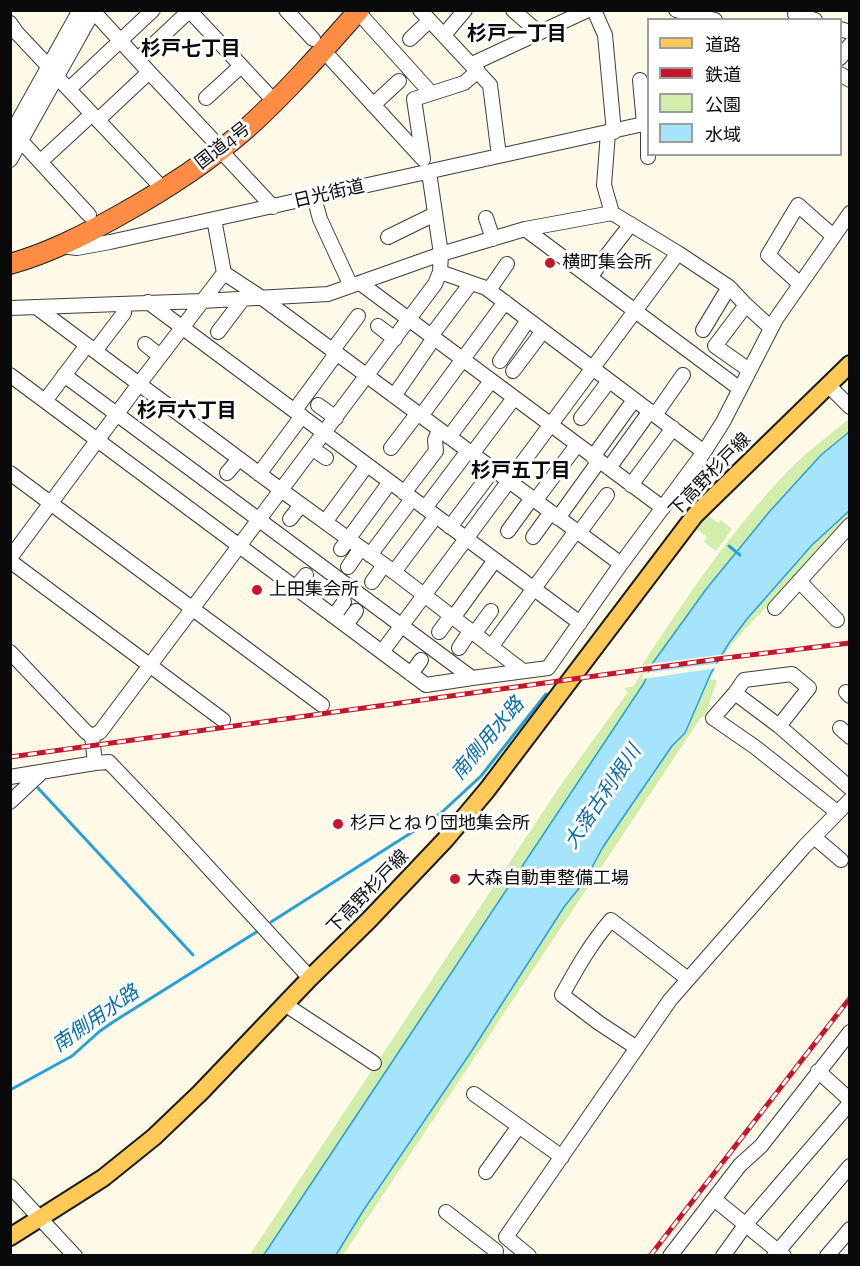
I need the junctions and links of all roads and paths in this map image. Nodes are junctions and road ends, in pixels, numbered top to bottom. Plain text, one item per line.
1 (80, 10) edge
2 (153, 10) edge
3 (465, 10) edge
4 (513, 10) edge
5 (588, 10) edge
6 (594, 10) edge
7 (676, 10) edge
8 (94, 11) edge
9 (189, 11) edge
10 (289, 11) edge
11 (358, 11) edge
12 (795, 14) dead end
13 (425, 16) edge
14 (708, 18) edge
15 (808, 18) edge
16 (10, 23) edge
17 (539, 33) junction
18 (444, 35) junction
19 (410, 39) dead end
20 (122, 40) junction
21 (318, 45) junction
22 (138, 59) junction
23 (241, 66) junction
24 (475, 68) junction
25 (53, 72) junction
26 (149, 72) junction
27 (640, 80) dead end
28 (399, 81) dead end
29 (69, 89) junction
30 (432, 93) junction
31 (206, 98) dead end
32 (275, 102) junction
33 (373, 105) junction
34 (95, 117) junction
35 (647, 124) edge
36 (611, 132) junction
37 (16, 138) edge
38 (215, 144) junction
39 (499, 156) junction
40 (10, 160) edge
41 (40, 162) junction
42 (425, 168) junction
43 (165, 190) junction
44 (315, 197) junction
45 (273, 207) junction
46 (612, 213) junction
47 (849, 213) edge
48 (435, 214) junction
49 (89, 215) dead end
50 (486, 218) dead end
51 (214, 219) junction
52 (631, 224) junction
53 (525, 229) junction
54 (833, 236) junction
55 (388, 237) dead end
56 (493, 239) junction
57 (60, 246) junction
58 (678, 253) junction
59 (441, 254) junction
60 (10, 264) edge
61 (507, 264) dead end
62 (440, 272) junction
63 (224, 273) junction
64 (590, 277) junction
65 (471, 283) junction
66 (356, 284) junction
67 (800, 284) junction
68 (729, 287) junction
69 (489, 290) junction
70 (262, 298) junction
71 (243, 299) junction
72 (202, 301) junction
73 (148, 302) junction
74 (505, 302) junction
75 (746, 305) junction
76 (36, 307) junction
77 (10, 308) edge
78 (635, 311) junction
79 (124, 314) dead end
80 (358, 316) dead end
81 (409, 320) junction
82 (528, 320) junction
83 (378, 326) dead end
84 (182, 327) junction
85 (771, 328) junction
86 (704, 330) dead end
87 (543, 331) junction
88 (218, 332) dead end
89 (433, 337) junction
90 (395, 339) junction
91 (145, 344) dead end
92 (91, 348) junction
93 (334, 352) junction
94 (160, 356) junction
95 (463, 360) junction
96 (500, 361) dead end
97 (849, 364) edge
98 (592, 368) junction
99 (749, 370) junction
100 (513, 371) dead end
101 (10, 375) edge
102 (64, 375) junction
103 (683, 375) dead end
104 (367, 376) junction
105 (491, 381) junction
106 (609, 381) junction
107 (139, 384) junction
108 (828, 385) junction
109 (740, 389) junction
110 (393, 396) junction
111 (514, 398) junction
112 (634, 400) junction
113 (45, 401) junction
114 (318, 405) dead end
115 (849, 406) edge
116 (298, 413) junction
117 (652, 413) junction
118 (117, 414) junction
119 (419, 415) junction
120 (336, 418) junction
121 (581, 418) dead end
122 (550, 425) junction
123 (673, 428) junction
124 (324, 433) junction
125 (444, 433) junction
126 (98, 440) junction
127 (577, 445) junction
128 (391, 448) dead end
129 (313, 449) junction
130 (704, 452) junction
131 (470, 453) junction
132 (326, 458) dead end
133 (239, 459) junction
134 (600, 462) junction
135 (367, 465) junction
136 (493, 470) junction
137 (10, 472) edge
138 (227, 472) dead end
139 (259, 474) junction
140 (509, 481) junction
141 (390, 482) junction
142 (631, 485) junction
143 (281, 490) junction
144 (607, 495) dead end
145 (408, 496) junction
146 (534, 500) junction
147 (51, 503) junction
148 (301, 505) junction
149 (663, 508) junction
150 (430, 512) junction
151 (554, 515) junction
152 (290, 519) dead end
153 (259, 520) junction
154 (325, 522) junction
155 (849, 525) edge
156 (450, 527) junction
157 (508, 531) dead end
158 (578, 532) junction
159 (533, 537) dead end
160 (466, 539) junction
161 (345, 544) junction
162 (240, 546) junction
163 (366, 551) junction
164 (10, 560) edge
165 (495, 560) junction
166 (621, 564) junction
167 (348, 567) dead end
168 (389, 569) junction
169 (306, 575) dead end
170 (799, 581) junction
171 (372, 582) dead end
172 (296, 587) junction
173 (534, 589) junction
174 (424, 596) junction
175 (344, 602) dead end
176 (195, 606) junction
177 (775, 608) dead end
178 (356, 611) dead end
179 (490, 611) dead end
180 (334, 616) junction
181 (451, 618) junction
182 (837, 620) dead end
183 (580, 623) junction
184 (346, 625) junction
185 (401, 626) junction
186 (439, 633) dead end
187 (472, 633) junction
188 (491, 647) junction
189 (459, 648) dead end
190 (10, 652) edge
191 (382, 652) junction
192 (421, 660) dead end
193 (150, 666) junction
194 (522, 671) junction
195 (411, 674) junction
196 (472, 678) junction
197 (735, 693) junction
198 (322, 705) dead end
199 (224, 720) dead end
200 (779, 726) junction
201 (96, 734) junction
202 (95, 763) junction
203 (41, 773) junction
204 (10, 777) edge
205 (849, 788) edge
206 (849, 800) edge
207 (10, 802) edge
208 (837, 812) junction
209 (814, 837) junction
210 (840, 860) dead end
211 (310, 978) junction
212 (688, 979) junction
213 (287, 1003) junction
214 (849, 1032) edge
215 (638, 1048) junction
216 (374, 1063) dead end
217 (818, 1071) junction
218 (474, 1094) dead end
219 (849, 1101) edge
220 (519, 1126) junction
221 (561, 1157) junction
222 (849, 1166) edge
223 (486, 1172) dead end
224 (10, 1186) edge
225 (714, 1199) junction
226 (446, 1212) dead end
227 (40, 1218) junction
228 (746, 1224) junction
229 (849, 1229) edge
230 (506, 1237) junction
231 (10, 1238) edge
232 (494, 1253) edge
233 (779, 1254) edge
234 (75, 1256) edge
235 (529, 1256) edge
236 (670, 1256) edge
237 (723, 1256) edge
238 (826, 1256) edge

1 - 25 street
2 - 20 street
3 - 18 street
4 - 17 street
5 - 17 street
6 - 36 street
7 - 14 street
8 - 20 street
8 - 25 street
9 - 22 street
9 - 23 street
10 - 21 street
11 - 21 highway, 国道4号
11 - 30 street
12 - 15 street
13 - 18 street
13 - 19 street
16 - 25 street
17 - 24 street
18 - 24 street
20 - 22 street
20 - 29 street
21 - 32 highway, 国道4号
21 - 33 street
22 - 26 street
23 - 31 street
23 - 32 street
24 - 30 street
24 - 39 street
25 - 29 street
25 - 37 street
26 - 34 street
26 - 38 street
27 - 35 street
28 - 33 street
29 - 34 street
30 - 42 street
32 - 38 highway, 国道4号
33 - 42 street
34 - 41 street
34 - 43 street
35 - 36 street, 日光街道
36 - 39 street, 日光街道
36 - 46 street
37 - 40 street
37 - 41 street
38 - 43 highway, 国道4号
38 - 45 street
39 - 42 street, 日光街道
41 - 49 street
42 - 44 street, 日光街道
42 - 48 street
43 - 57 highway, 国道4号
44 - 45 street, 日光街道
44 - 66 street
45 - 51 street, 日光街道
46 - 52 street
46 - 53 street
47 - 54 street
48 - 55 street
48 - 59 street
50 - 56 street
51 - 57 street, 日光街道
51 - 63 street
52 - 58 street
52 - 64 street
53 - 56 street
53 - 64 street
54 - 67 street
54 - 67 street
56 - 59 street
57 - 60 highway, 日光街道
58 - 68 street
58 - 78 street
59 - 62 street
59 - 66 street
61 - 69 street
62 - 65 street
62 - 81 street
63 - 70 street
63 - 72 street
64 - 78 street
65 - 69 street
65 - 89 street
66 - 70 street
66 - 81 street
67 - 85 street
68 - 75 street
68 - 86 street
69 - 74 street
70 - 71 street
70 - 93 street
71 - 72 street
71 - 88 street
72 - 73 street
72 - 84 street
73 - 76 street
73 - 84 street
74 - 82 street
74 - 95 street
75 - 85 street
75 - 99 street
76 - 77 street
76 - 92 street
78 - 98 street
78 - 109 street
79 - 92 street
80 - 93 street
81 - 89 street
81 - 90 street
82 - 87 street
82 - 96 street
83 - 90 street
84 - 94 street
84 - 116 street
85 - 99 street
87 - 98 street
87 - 100 street
89 - 95 street
89 - 110 street
90 - 104 street
91 - 94 street
92 - 102 street
92 - 107 street
93 - 104 street
93 - 116 street
94 - 107 street
95 - 105 street
95 - 119 street
97 - 108 main road, 下高野杉戸線
98 - 106 street
98 - 122 street
99 - 109 street
101 - 113 street
102 - 113 street
102 - 118 street
103 - 117 street
104 - 110 street
104 - 120 street
105 - 111 street
105 - 125 street
106 - 112 street
106 - 121 street
107 - 118 street
107 - 133 street
108 - 115 street
108 - 211 main road, 下高野杉戸線
109 - 130 street
110 - 119 street
111 - 122 street
111 - 131 street
112 - 117 street
112 - 134 street
113 - 126 street
114 - 120 street
116 - 124 street
116 - 139 street
117 - 123 street
117 - 134 street
118 - 126 street
118 - 153 street
119 - 125 street
119 - 128 street
120 - 124 street
122 - 127 street
122 - 140 street
123 - 130 street
123 - 142 street
124 - 129 street
124 - 135 street
125 - 131 street
125 - 145 street
126 - 147 street
126 - 162 street
127 - 134 street
127 - 146 street
129 - 132 street
129 - 143 street
130 - 149 street
131 - 136 street
131 - 150 street
133 - 138 street
133 - 139 street
134 - 142 street
134 - 151 street
135 - 141 street
135 - 154 street
136 - 140 street
136 - 156 street
137 - 147 street
139 - 143 street
140 - 146 street
140 - 160 street
141 - 145 street
141 - 161 street
142 - 149 street
143 - 148 street
143 - 153 street
144 - 158 street
145 - 150 street
145 - 163 street
146 - 151 street
146 - 157 street
147 - 164 street
147 - 176 street
148 - 152 street
148 - 154 street
149 - 166 street
150 - 156 street
150 - 168 street
151 - 158 street
151 - 159 street
153 - 162 street
153 - 185 street
154 - 161 street
155 - 170 street
156 - 160 street
158 - 166 street
158 - 173 street
160 - 165 street
160 - 174 street
161 - 163 street
162 - 172 street
162 - 176 street
163 - 167 street
163 - 168 street
164 - 193 street
165 - 173 street
165 - 181 street
166 - 183 street
168 - 171 street
168 - 174 street
169 - 172 street
170 - 177 street
170 - 182 street
172 - 180 street
173 - 183 street
173 - 188 street
174 - 181 street
174 - 185 street
175 - 180 street
176 - 193 street
176 - 198 street
178 - 184 street
179 - 187 street
180 - 184 street
181 - 186 street
181 - 187 street
183 - 194 street
184 - 191 street
185 - 191 street
185 - 196 street
187 - 188 street
187 - 189 street
188 - 194 street
190 - 201 street
191 - 195 street
192 - 195 street
193 - 199 street
193 - 201 street
194 - 196 street
195 - 196 street
197 - 200 street
197 - 200 street
197 - 208 street
200 - 205 street
201 - 202 street
202 - 203 street
202 - 211 street
203 - 204 street
203 - 207 street
206 - 208 street
208 - 209 street
209 - 210 street
209 - 212 street
211 - 213 main road, 下高野杉戸線
212 - 215 street
212 - 215 street
213 - 216 street
213 - 227 main road, 下高野杉戸線
214 - 217 street
215 - 221 street
217 - 219 street
217 - 225 street
218 - 220 street
219 - 228 street
220 - 221 street
220 - 223 street
221 - 230 street
222 - 233 street
224 - 227 street
225 - 228 street
225 - 236 street
226 - 232 street
227 - 231 main road, 下高野杉戸線
227 - 234 street
228 - 233 street
228 - 237 street
229 - 238 street
230 - 232 street
230 - 235 street

